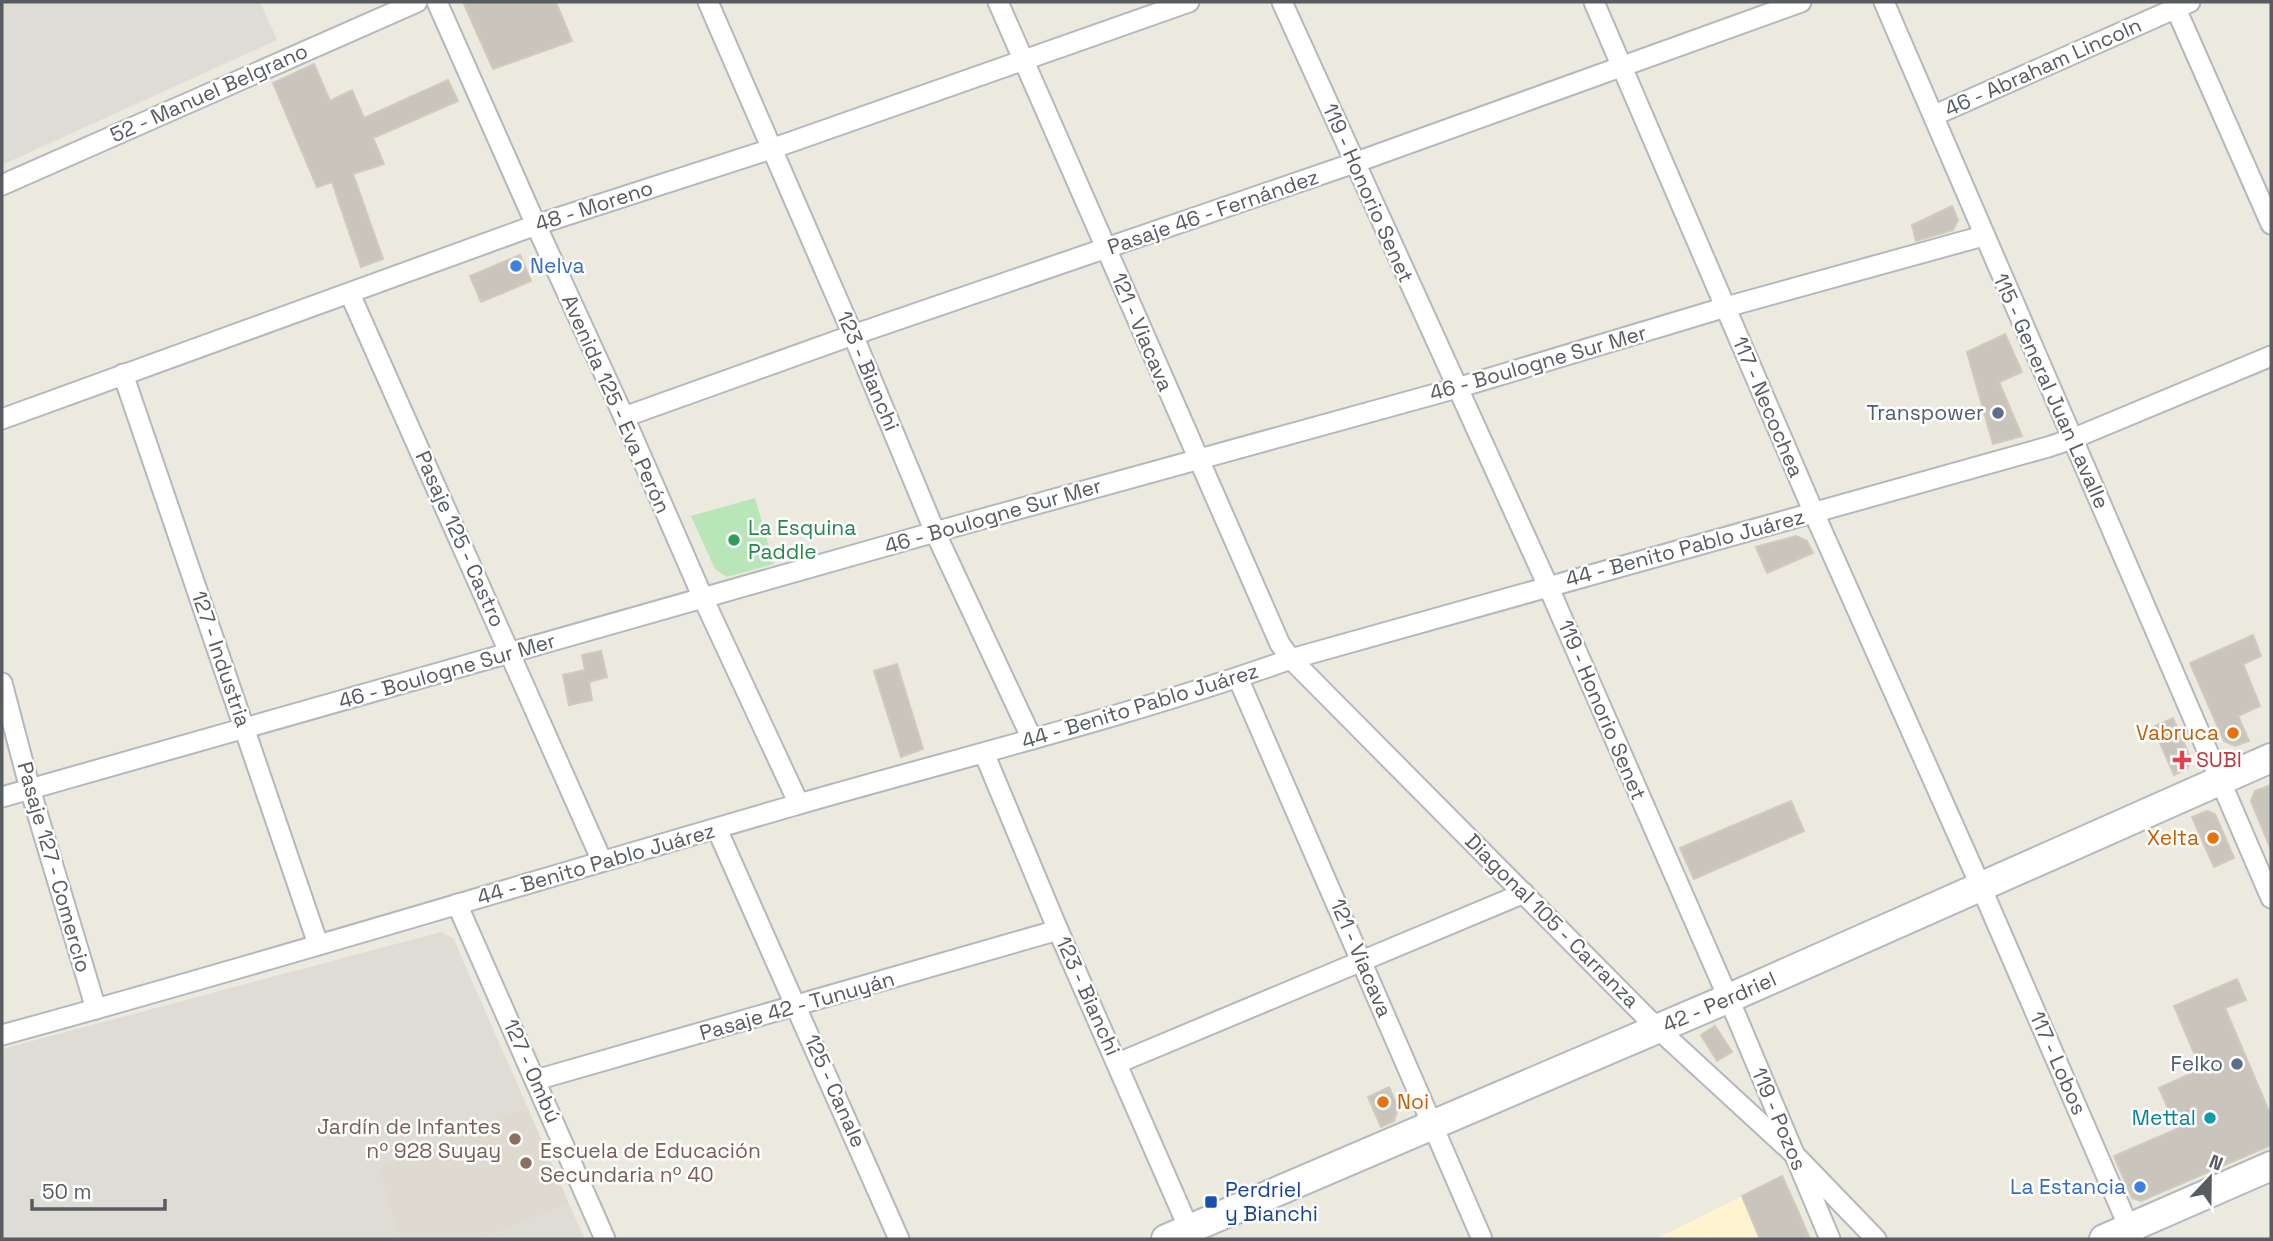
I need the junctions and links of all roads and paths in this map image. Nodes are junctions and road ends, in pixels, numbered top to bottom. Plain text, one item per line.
1 (417, 2) edge
2 (438, 2) edge
3 (708, 2) edge
4 (998, 2) edge
5 (1189, 2) edge
6 (1282, 2) edge
7 (1594, 2) edge
8 (1801, 2) edge
9 (1884, 2) edge
10 (2180, 4) edge
11 (1023, 61) junction
12 (1622, 65) junction
13 (1934, 115) junction
14 (771, 149) junction
15 (1354, 163) junction
16 (2, 185) edge
17 (2271, 224) edge
18 (536, 225) junction
19 (1983, 236) junction
20 (1106, 249) junction
21 (350, 294) junction
22 (1726, 307) junction
23 (853, 335) junction
24 (2271, 356) edge
25 (123, 374) junction
26 (1457, 387) junction
27 (624, 417) junction
28 (2, 419) edge
29 (2072, 439) junction
30 (1197, 460) junction
31 (1814, 513) junction
32 (935, 532) junction
33 (1548, 586) junction
34 (703, 598) junction
35 (510, 652) junction
36 (1291, 659) junction
37 (1238, 678) junction
38 (2, 683) edge
39 (245, 729) junction
40 (1032, 738) junction
41 (984, 752) junction
42 (2271, 758) edge
43 (2220, 780) junction
44 (30, 789) junction
45 (2, 797) edge
46 (799, 804) junction
47 (717, 829) junction
48 (602, 861) junction
49 (1981, 887) junction
50 (1524, 893) junction
51 (2271, 898) edge
52 (457, 904) junction
53 (1058, 930) junction
54 (318, 944) junction
55 (1363, 961) junction
56 (1727, 999) junction
57 (797, 1006) junction
58 (96, 1009) junction
59 (1657, 1028) junction
60 (2, 1035) edge
61 (1118, 1063) junction
62 (536, 1080) junction
63 (1433, 1125) junction
64 (1793, 1153) junction
65 (2271, 1166) edge
66 (2132, 1233) edge
67 (1183, 1236) edge
68 (605, 1239) edge
69 (899, 1239) edge
70 (1482, 1239) edge
71 (1830, 1239) edge
72 (1876, 1239) edge
73 (2104, 1239) edge

1 - 16 street, 52 - Manuel Belgrano
2 - 18 street, Avenida 125 - Eva Perón
3 - 14 street, 123 - Bianchi
4 - 11 street, 121 - Viacava
5 - 11 street, 48 - Moreno
6 - 15 street, 119 - Honorio Senet
7 - 12 street, 117 - Necochea
8 - 12 street, Pasaje 46 - Fernández
9 - 13 street, 115 - General Juan Lavalle
10 - 13 street, 46 - Abraham Lincoln
10 - 17 street
11 - 14 street, 48 - Moreno
11 - 20 street, 121 - Viacava
12 - 15 street, Pasaje 46 - Fernández
12 - 22 street, 117 - Necochea
13 - 19 street, 115 - General Juan Lavalle
14 - 18 street, 48 - Moreno
14 - 23 street, 123 - Bianchi
15 - 20 street, Pasaje 46 - Fernández
15 - 26 street, 119 - Honorio Senet
18 - 21 street, 48 - Moreno
18 - 27 street, Avenida 125 - Eva Perón
19 - 22 street, 46 - Boulogne Sur Mer
19 - 29 street, 115 - General Juan Lavalle
20 - 23 street, Pasaje 46 - Fernández
20 - 30 street, 121 - Viacava
21 - 25 street, 48 - Moreno
21 - 35 street, Pasaje 125 - Castro
22 - 26 street, 46 - Boulogne Sur Mer
22 - 31 street, 117 - Necochea
23 - 27 street, Pasaje 46 - Fernández
23 - 32 street, 123 - Bianchi
24 - 29 street, 44 - Benito Pablo Juárez
25 - 28 street, 48 - Moreno
25 - 39 street, 127 - Industria
26 - 30 street, 46 - Boulogne Sur Mer
26 - 33 street, 119 - Honorio Senet
27 - 34 street, Avenida 125 - Eva Perón
29 - 31 street, 44 - Benito Pablo Juárez
29 - 43 street, 115 - General Juan Lavalle
30 - 32 street, 46 - Boulogne Sur Mer
30 - 36 street, 121 - Viacava
31 - 33 street, 44 - Benito Pablo Juárez
31 - 49 street, 117 - Necochea
32 - 34 street, 46 - Boulogne Sur Mer
32 - 40 street, 123 - Bianchi
33 - 36 street, 44 - Benito Pablo Juárez
33 - 56 street, 119 - Honorio Senet
34 - 35 street, 46 - Boulogne Sur Mer
34 - 46 street, Avenida 125 - Eva Perón
35 - 39 street, 46 - Boulogne Sur Mer
35 - 48 street, Pasaje 125 - Castro
36 - 37 street, 44 - Benito Pablo Juárez
36 - 50 street, Diagonal 105 - Carranza
37 - 40 street, 44 - Benito Pablo Juárez
37 - 55 street, 121 - Viacava
38 - 44 street, Pasaje 127 - Comercio
39 - 44 street, 46 - Boulogne Sur Mer
39 - 54 street, 127 - Industria
40 - 41 street, 44 - Benito Pablo Juárez
41 - 46 street, 44 - Benito Pablo Juárez
41 - 53 street, 123 - Bianchi
42 - 43 street, 42 - Perdriel
43 - 49 street, 42 - Perdriel
43 - 51 street, 115 - General Juan Lavalle
44 - 45 street, 46 - Boulogne Sur Mer
44 - 58 street, Pasaje 127 - Comercio
46 - 47 street, 44 - Benito Pablo Juárez
47 - 48 street, 44 - Benito Pablo Juárez
47 - 57 street, 125 - Canale
48 - 52 street, 44 - Benito Pablo Juárez
49 - 56 street, 42 - Perdriel
49 - 66 street, 117 - Lobos
50 - 55 street
50 - 59 street, Diagonal 105 - Carranza
52 - 54 street, 44 - Benito Pablo Juárez
52 - 62 street, 127 - Ombú
53 - 57 street, Pasaje 42 - Tunuyán
53 - 61 street, 123 - Bianchi
54 - 58 street, 44 - Benito Pablo Juárez
55 - 61 street
55 - 63 street, 121 - Viacava
56 - 59 street, 42 - Perdriel
56 - 64 street, 119 - Pozos
57 - 62 street, Pasaje 42 - Tunuyán
57 - 69 street, 125 - Canale
58 - 60 street, 44 - Benito Pablo Juárez
59 - 63 street, 42 - Perdriel
59 - 64 street, Diagonal 105 - Carranza
61 - 67 street, 123 - Bianchi
62 - 68 street, 127 - Ombú
63 - 67 street, 42 - Perdriel
63 - 70 street, 121 - Viacava
64 - 71 street, 119 - Pozos
64 - 72 street, Diagonal 105 - Carranza
65 - 66 street
66 - 73 street

